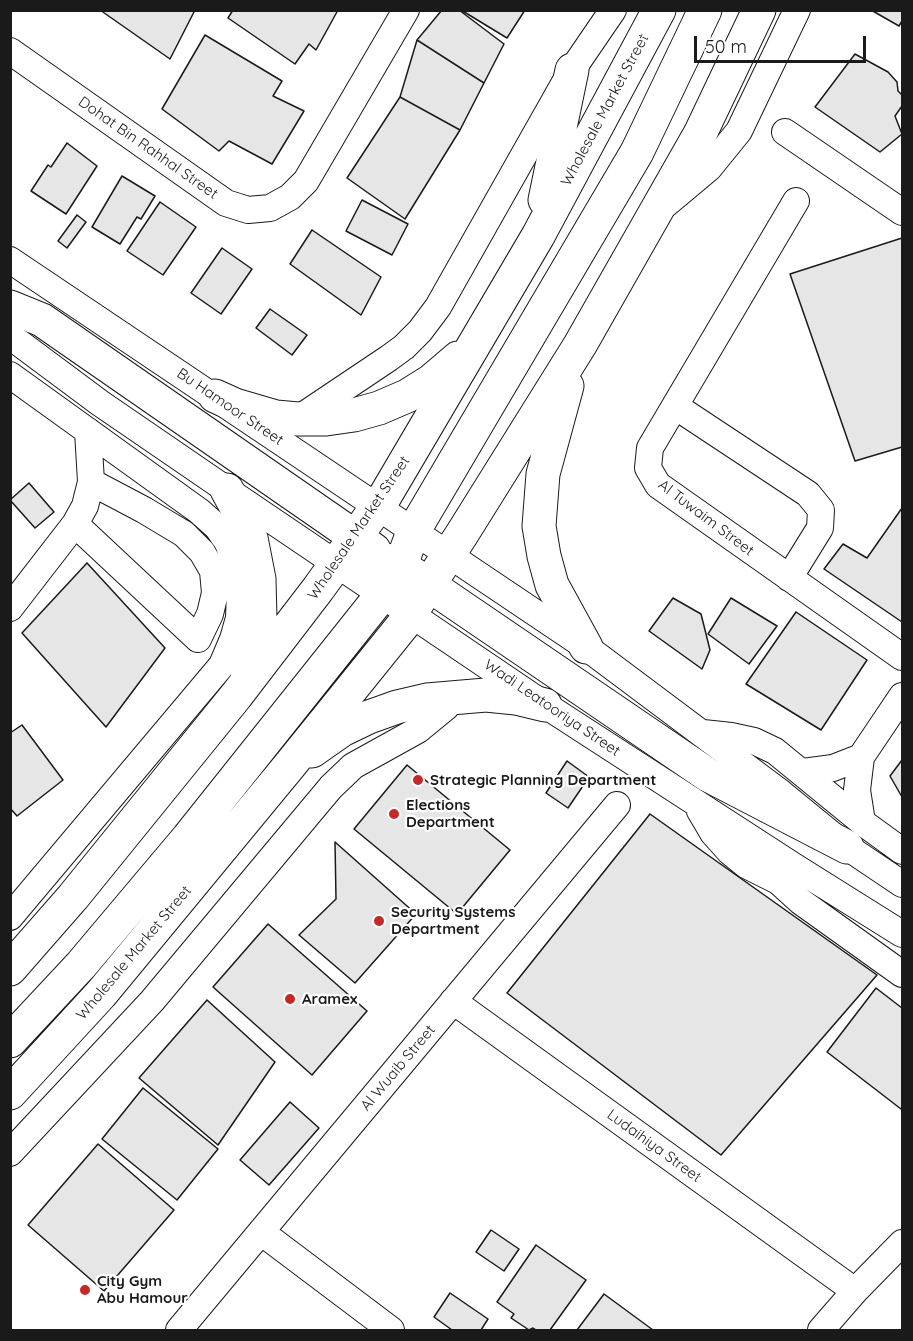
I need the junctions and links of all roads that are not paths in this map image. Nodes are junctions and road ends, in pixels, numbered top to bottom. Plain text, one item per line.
1 (405, 10) edge
2 (613, 10) edge
3 (659, 10) edge
4 (705, 10) edge
5 (759, 10) edge
6 (797, 10) edge
7 (10, 51) edge
8 (572, 70) junction
9 (785, 132) dead end
10 (796, 201) dead end
11 (903, 212) edge
12 (654, 214) junction
13 (538, 236) junction
14 (10, 260) edge
15 (10, 307) edge
16 (484, 330) junction
17 (10, 336) edge
18 (580, 345) junction
19 (10, 375) edge
20 (215, 396) junction
21 (675, 406) junction
22 (298, 419) junction
23 (88, 431) junction
24 (126, 459) junction
25 (91, 482) junction
26 (226, 490) junction
27 (377, 507) junction
28 (75, 524) junction
29 (413, 532) junction
30 (355, 538) junction
31 (449, 555) junction
32 (336, 564) junction
33 (398, 564) junction
34 (789, 578) junction
35 (429, 584) junction
36 (381, 593) junction
37 (10, 608) edge
38 (410, 612) junction
39 (586, 647) junction
40 (903, 657) edge
41 (236, 696) junction
42 (903, 696) edge
43 (452, 697) junction
44 (545, 705) junction
45 (703, 733) junction
46 (861, 757) junction
47 (290, 765) junction
48 (803, 772) junction
49 (695, 803) junction
50 (617, 805) dead end
51 (854, 834) junction
52 (903, 851) edge
53 (903, 884) edge
54 (10, 917) edge
55 (903, 934) edge
56 (10, 969) edge
57 (903, 974) edge
58 (453, 1001) junction
59 (10, 1041) edge
60 (10, 1093) edge
61 (10, 1153) edge
62 (261, 1232) junction
63 (903, 1244) edge
64 (855, 1291) junction
65 (179, 1330) edge
66 (391, 1330) edge
67 (821, 1330) edge

1 - 7 street, Dohat Bin Rahhal Street
2 - 8 street
3 - 13 main road, Wholesale Market Street
4 - 29 main road
5 - 12 main road, Wholesale Market Street
6 - 12 street, Wholesale Market Street
8 - 13 main road
8 - 22 street
9 - 11 street
10 - 21 street, Al Tuwaim Street
12 - 18 main road, Wholesale Market Street
13 - 16 main road, Wholesale Market Street
14 - 20 street, Bu Hamoor Street
15 - 30 main road
16 - 22 main road
16 - 27 main road, Wholesale Market Street
17 - 26 street
18 - 31 main road, Wholesale Market Street
18 - 39 main road
19 - 23 street
20 - 22 main road
20 - 27 street, Bu Hamoor Street
21 - 34 street, Al Tuwaim Street
21 - 34 street
23 - 24 street
23 - 25 street
24 - 25 street
24 - 54 street
25 - 28 street
25 - 28 street
26 - 32 street
26 - 41 main road
27 - 29 street, Bu Hamoor Street
27 - 30 main road, Wholesale Market Street
27 - 33 main road
28 - 37 street
29 - 31 street, Bu Hamoor Street
29 - 33 main road
30 - 32 main road, Wholesale Market Street
30 - 33 main road
31 - 33 main road
31 - 35 main road, Wholesale Market Street
31 - 39 street
32 - 33 main road
32 - 36 street
32 - 41 main road, Wholesale Market Street
33 - 35 main road
33 - 36 main road
33 - 38 main road
34 - 40 street, Al Tuwaim Street
35 - 38 main road, Wholesale Market Street
35 - 51 main road
36 - 38 street
36 - 59 main road
38 - 44 street, Wadi Leatooriya Street
38 - 47 main road, Wholesale Market Street
39 - 45 street
41 - 56 main road, Wholesale Market Street
42 - 46 street
43 - 44 main road
43 - 47 main road
43 - 61 street
44 - 49 street, Wadi Leatooriya Street
45 - 48 street
45 - 51 street
46 - 48 street
46 - 51 street
47 - 60 main road, Wholesale Market Street
48 - 51 street
49 - 55 street, Wadi Leatooriya Street
49 - 57 street, Wadi Leatooriya Street
50 - 58 street, Al Wuaib Street
51 - 52 street
51 - 53 street
58 - 62 street, Al Wuaib Street
58 - 64 street, Ludaihiya Street
62 - 65 street, Al Wuaib Street
62 - 66 street
63 - 64 street
64 - 67 street

